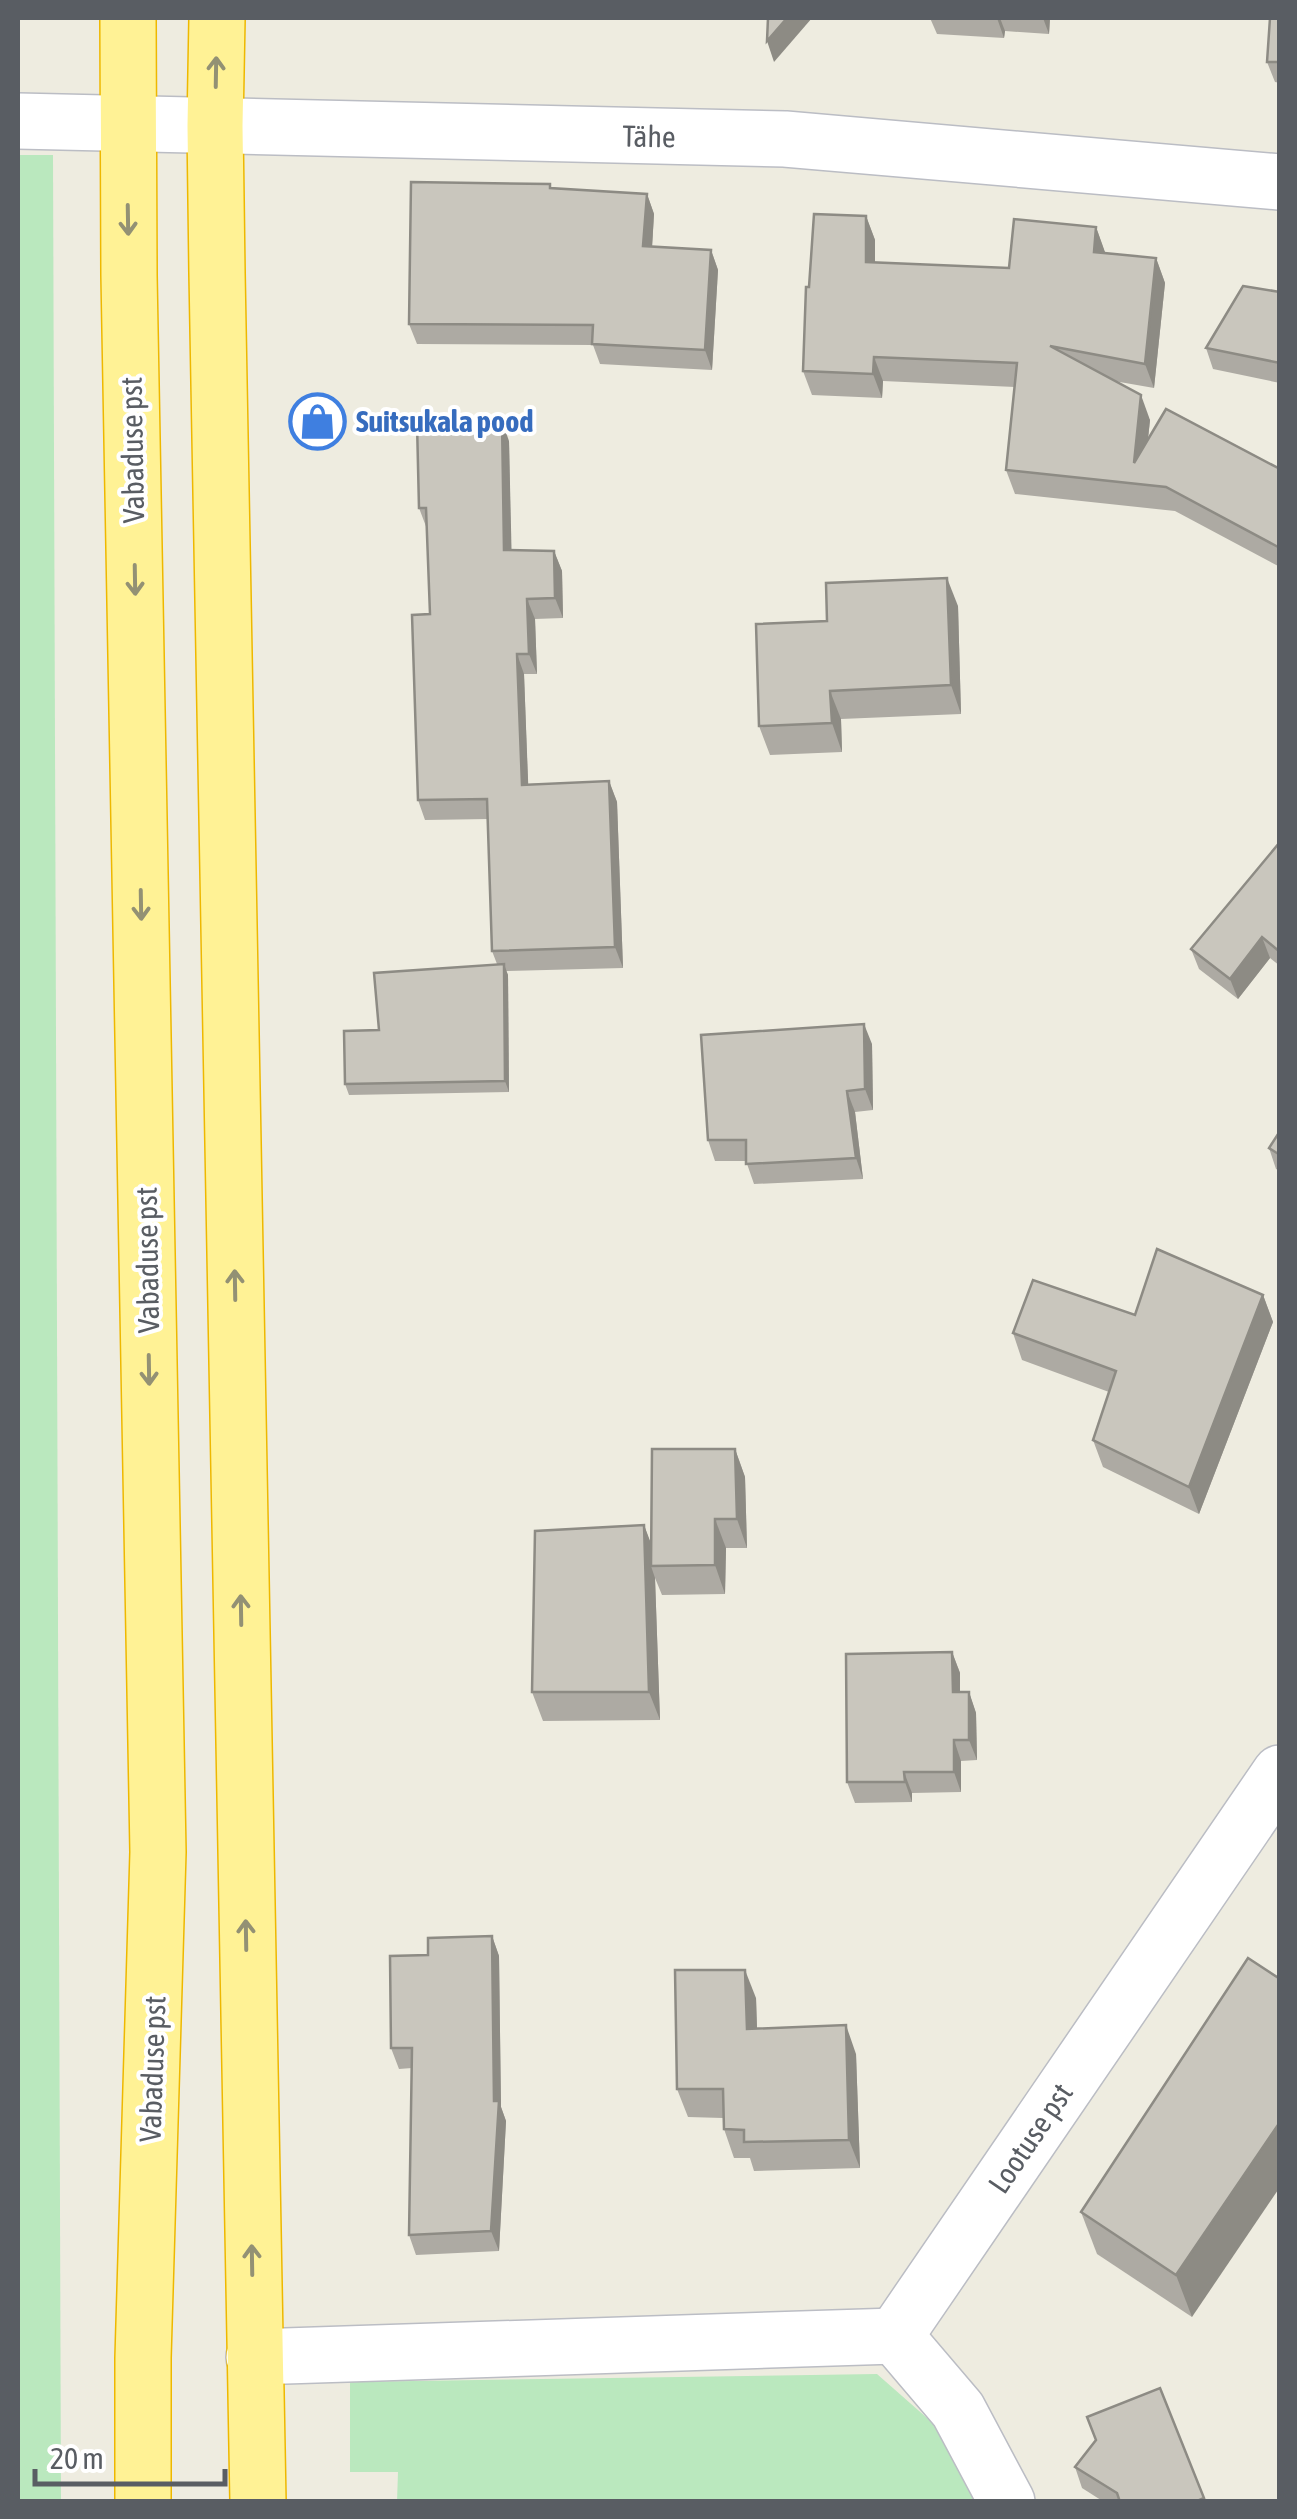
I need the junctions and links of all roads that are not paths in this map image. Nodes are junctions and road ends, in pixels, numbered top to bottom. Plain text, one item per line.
1 (128, 18) edge
2 (216, 18) edge
3 (18, 121) edge
4 (127, 123) junction
5 (215, 126) junction
6 (1280, 182) edge
7 (1280, 1773) edge
8 (895, 2336) junction
9 (254, 2357) junction
10 (143, 2502) edge
11 (258, 2502) edge
12 (1008, 2502) edge

1 - 4 highway, Vabaduse pst
5 -> 2 highway
3 - 4 street, Tähe
4 - 5 street, Tähe
4 -> 10 highway, Vabaduse pst
5 - 6 street, Tähe
9 -> 5 highway
7 - 8 street, Lootuse pst
8 - 9 street
8 - 12 street
9 - 11 highway

